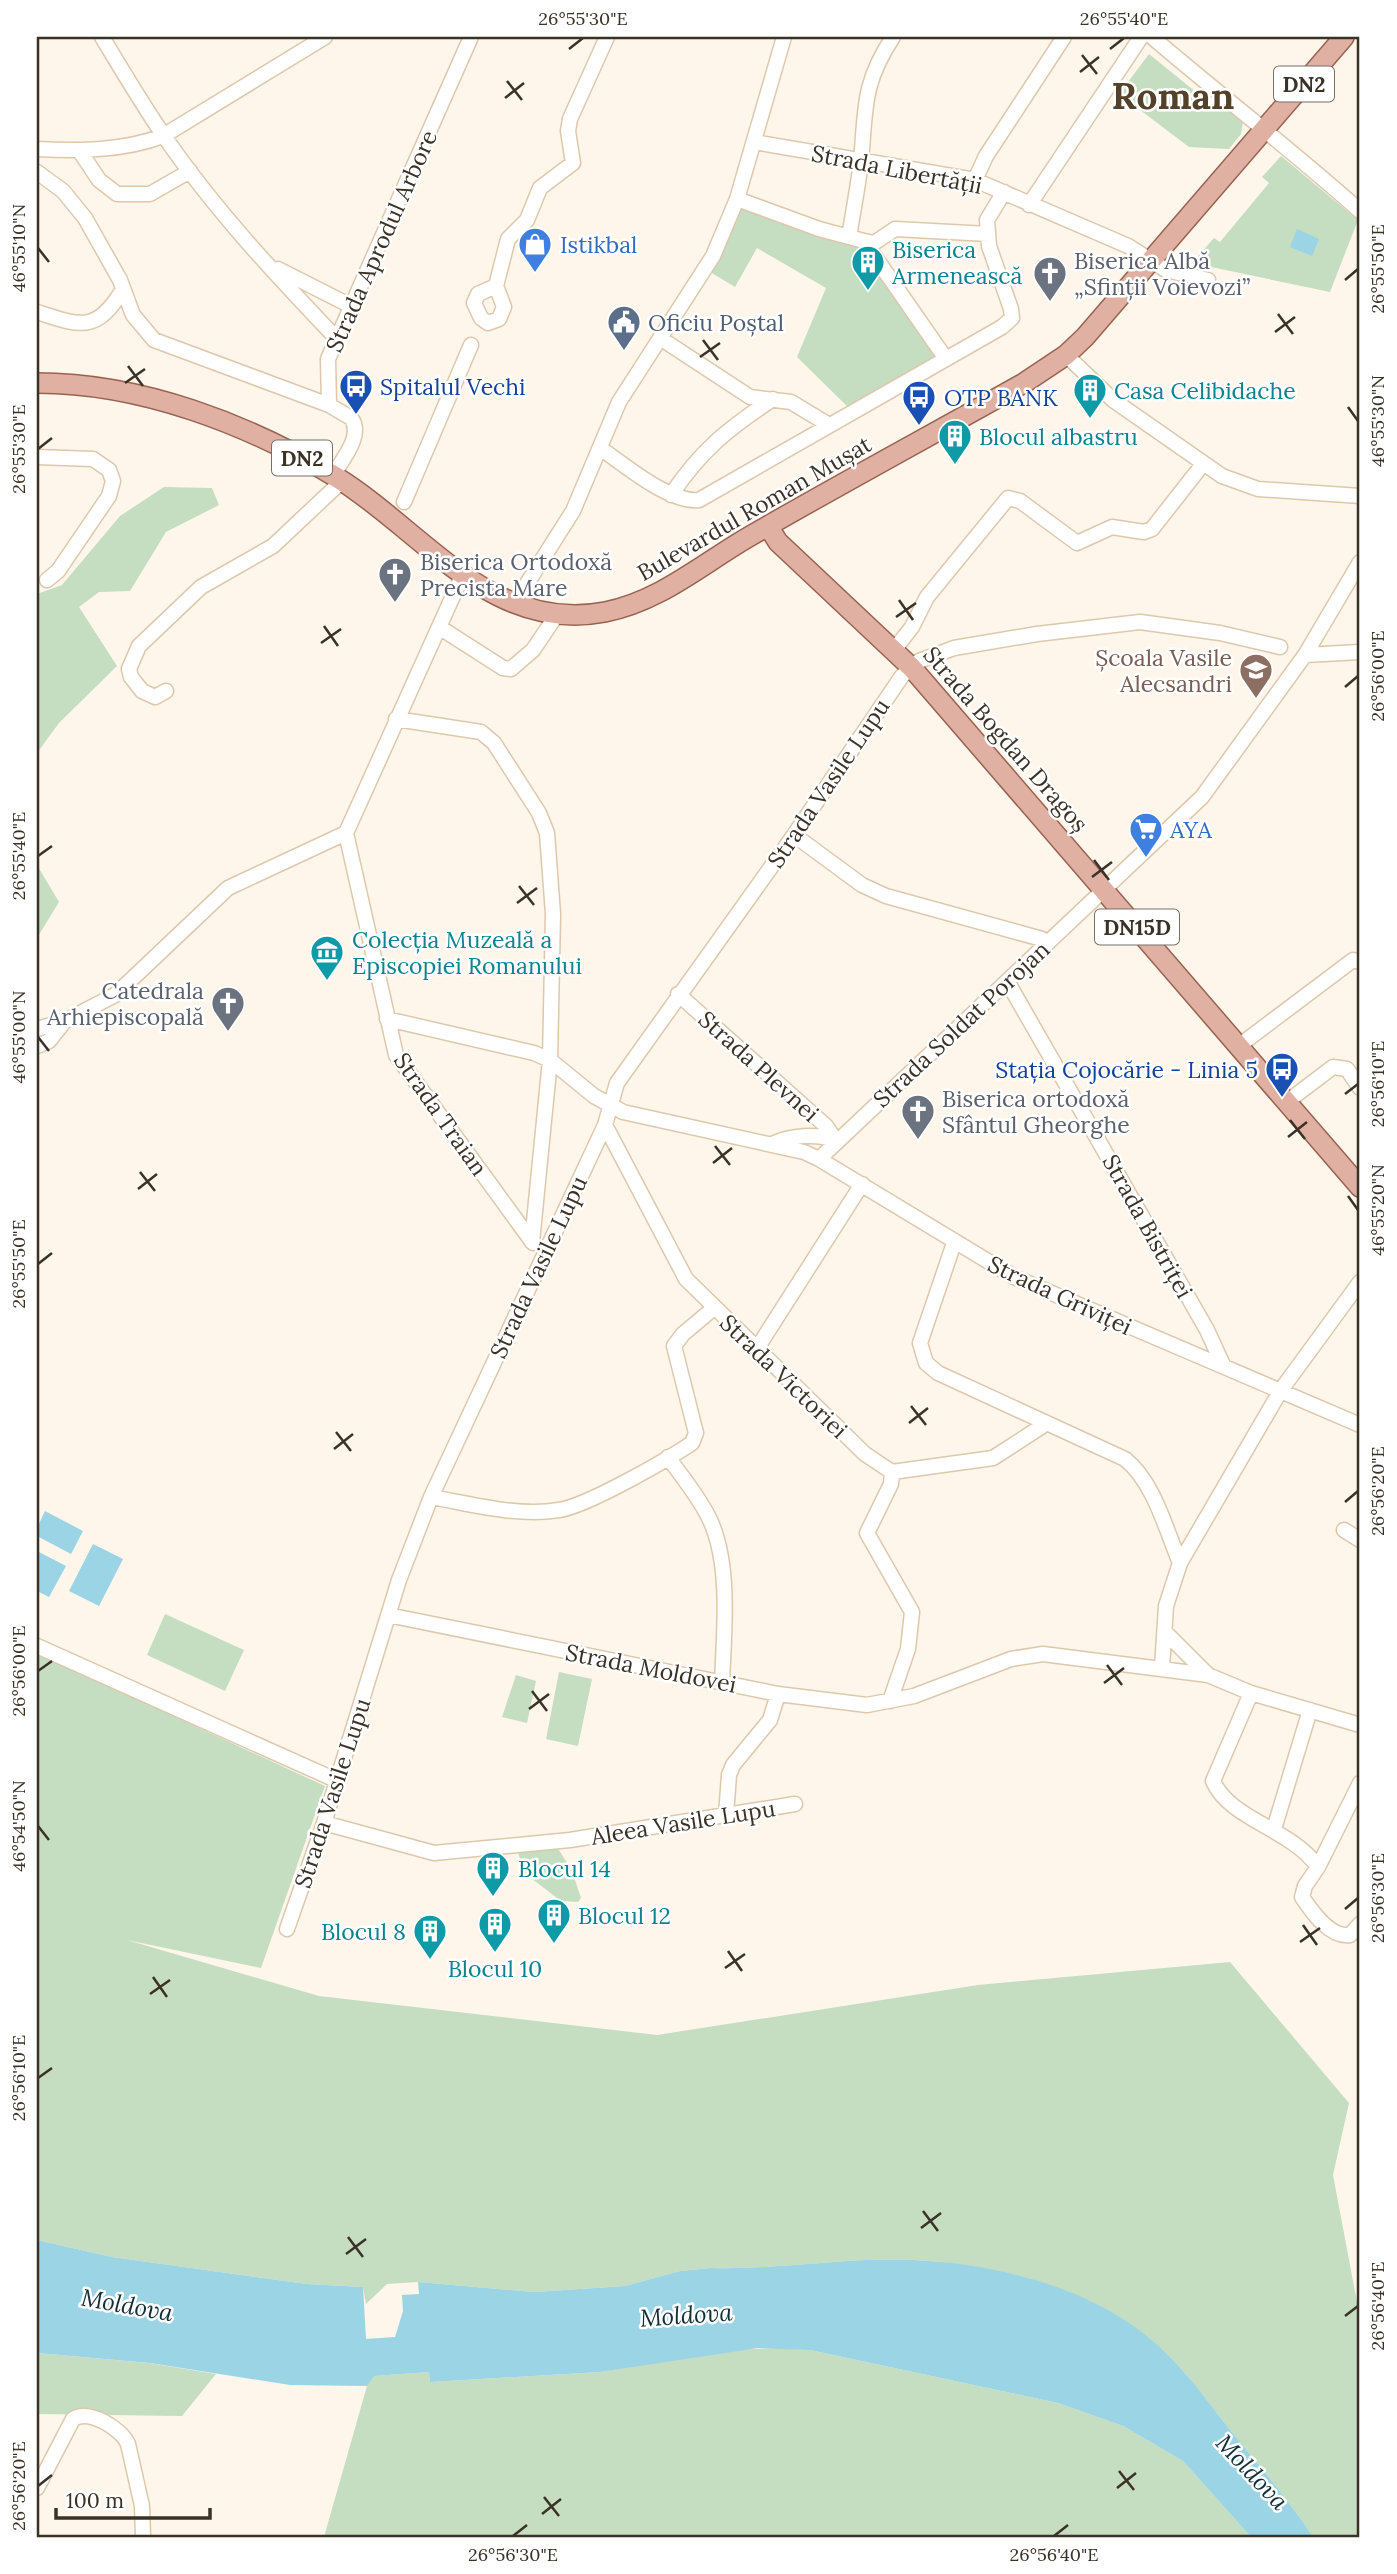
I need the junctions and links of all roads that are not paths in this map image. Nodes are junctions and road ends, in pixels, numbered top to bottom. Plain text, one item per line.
1 (102, 37) edge
2 (325, 37) edge
3 (607, 37) edge
4 (784, 37) edge
5 (893, 37) edge
6 (1064, 37) edge
7 (1140, 37) edge
8 (1152, 37) edge
9 (1345, 37) edge
10 (467, 38) edge
11 (1264, 130) junction
12 (163, 136) junction
13 (754, 142) junction
14 (37, 149) edge
15 (79, 150) junction
16 (861, 161) junction
17 (190, 171) junction
18 (37, 172) edge
19 (975, 180) junction
20 (1004, 192) junction
21 (737, 199) junction
22 (1029, 205) junction
23 (1360, 211) edge
24 (988, 234) junction
25 (849, 237) junction
26 (864, 241) junction
27 (261, 258) junction
28 (1149, 260) junction
29 (1208, 280) dead end
30 (496, 286) dead end
31 (122, 291) junction
32 (351, 306) junction
33 (37, 312) edge
34 (660, 338) junction
35 (337, 339) junction
36 (471, 345) dead end
37 (1066, 355) junction
38 (946, 359) junction
39 (37, 383) edge
40 (774, 399) junction
41 (329, 405) junction
42 (829, 425) junction
43 (600, 448) junction
44 (37, 457) edge
45 (1203, 464) junction
46 (337, 478) junction
47 (671, 495) junction
48 (1360, 496) edge
49 (404, 502) dead end
50 (768, 526) junction
51 (1360, 562) edge
52 (462, 576) junction
53 (47, 580) dead end
54 (514, 604) junction
55 (558, 613) junction
56 (439, 627) junction
57 (1280, 647) dead end
58 (894, 650) junction
59 (1360, 652) edge
60 (1305, 655) junction
61 (912, 668) junction
62 (166, 691) dead end
63 (396, 719) junction
64 (346, 833) junction
65 (794, 835) junction
66 (1105, 890) junction
67 (1046, 944) junction
68 (1360, 962) edge
69 (1007, 981) junction
70 (678, 994) junction
71 (387, 1019) junction
72 (65, 1021) junction
73 (37, 1029) edge
74 (1240, 1045) junction
75 (37, 1046) edge
76 (550, 1060) junction
77 (1360, 1088) edge
78 (1288, 1101) junction
79 (609, 1106) junction
80 (605, 1125) junction
81 (836, 1141) junction
82 (771, 1144) junction
83 (819, 1159) junction
84 (862, 1184) junction
85 (1360, 1187) edge
86 (532, 1242) junction
87 (954, 1243) junction
88 (542, 1257) junction
89 (1360, 1282) edge
90 (714, 1308) junction
91 (756, 1350) junction
92 (1223, 1365) junction
93 (1281, 1390) junction
94 (1047, 1423) junction
95 (1360, 1425) edge
96 (668, 1457) junction
97 (892, 1472) junction
98 (431, 1497) junction
99 (1344, 1530) dead end
100 (1360, 1540) edge
101 (1180, 1563) junction
102 (388, 1615) junction
103 (1165, 1632) junction
104 (37, 1646) edge
105 (1162, 1668) junction
106 (1208, 1675) junction
107 (722, 1682) junction
108 (1251, 1693) junction
109 (778, 1694) junction
110 (890, 1701) junction
111 (1310, 1710) junction
112 (1360, 1725) edge
113 (338, 1781) junction
114 (1360, 1783) edge
115 (795, 1804) dead end
116 (726, 1815) junction
117 (324, 1823) junction
118 (1274, 1829) junction
119 (1318, 1867) junction
120 (1360, 1924) edge
121 (287, 1929) dead end
122 (37, 2488) edge
123 (144, 2537) edge

1 - 12 street
2 - 12 street
3 - 30 street
4 - 13 street
5 - 16 street
6 - 19 street
7 - 22 street
8 - 11 street
9 - 11 main road, Bulevardul Roman Mușat / DN2
10 - 32 street, Strada Aprodul Arbore
11 - 23 street
11 - 28 main road, Bulevardul Roman Mușat / DN2
12 - 15 street
12 - 17 street
13 - 16 street, Strada Libertății
13 - 21 street
14 - 15 street
15 - 17 street
16 - 19 street, Strada Libertății
16 - 25 street
17 - 27 street
18 - 31 street
19 - 20 street, Strada Libertății
20 - 22 street, Strada Libertății
20 - 24 street
21 - 25 street
21 - 34 street
22 - 28 street, Strada Libertății
24 - 26 street
24 - 38 street
25 - 26 street
26 - 38 street
27 - 32 street
27 - 35 street
28 - 29 street, Strada Libertății
28 - 37 main road, Bulevardul Roman Mușat / DN2
31 - 33 street
31 - 41 street
32 - 35 street, Strada Aprodul Arbore
34 - 40 street
34 - 43 street
35 - 41 street, Strada Aprodul Arbore
36 - 49 street
37 - 45 street
37 - 50 main road, Bulevardul Roman Mușat / DN2
38 - 42 street
39 - 46 main road, Bulevardul Roman Mușat / DN2
40 - 42 street
40 - 47 street
41 - 46 street
42 - 47 street
43 - 47 street
43 - 54 street
44 - 53 street
45 - 48 street
45 - 58 street
46 - 52 main road, Bulevardul Roman Mușat / DN2
46 - 62 street
50 - 55 main road, Bulevardul Roman Mușat / DN2
50 - 58 main road, Strada Bogdan Dragoș / DN15D
51 - 60 street, Strada Soldat Porojan
52 - 54 main road, Bulevardul Roman Mușat / DN2
52 - 56 street
54 - 55 main road, Bulevardul Roman Mușat / DN2
55 - 56 street
56 - 63 street
57 - 61 street
58 - 61 main road, Strada Bogdan Dragoș / DN15D
59 - 60 street
60 - 66 street, Strada Soldat Porojan
61 - 65 street, Strada Vasile Lupu
61 - 66 main road, Strada Bogdan Dragoș / DN15D
63 - 64 street
63 - 76 street
64 - 71 street, Strada Traian
64 - 72 street
65 - 67 street
65 - 70 street, Strada Vasile Lupu
66 - 67 street, Strada Soldat Porojan
66 - 74 main road, Strada Bogdan Dragoș / DN15D
67 - 69 street, Strada Soldat Porojan
68 - 74 street
69 - 81 street, Strada Soldat Porojan
69 - 92 street, Strada Bistriței
70 - 79 street, Strada Vasile Lupu
70 - 81 street, Strada Plevnei
71 - 76 street, Strada Griviței
71 - 86 street, Strada Traian
72 - 73 street
72 - 75 street
74 - 78 main road, Strada Bogdan Dragoș / DN15D
76 - 79 street, Strada Griviței
76 - 86 street
77 - 78 street
78 - 85 main road, Strada Bogdan Dragoș / DN15D
79 - 80 street, Strada Vasile Lupu
79 - 82 street, Strada Griviței
80 - 88 street, Strada Vasile Lupu
80 - 90 street, Strada Victoriei
81 - 82 street, Strada Griviței
81 - 83 street, Strada Soldat Porojan
82 - 83 street, Strada Griviței
83 - 84 street, Strada Griviței
84 - 87 street, Strada Griviței
84 - 91 street
86 - 88 street, Strada Traian
87 - 92 street, Strada Griviței
87 - 94 street
88 - 98 street, Strada Vasile Lupu
89 - 93 street
90 - 91 street, Strada Victoriei
90 - 96 street
91 - 97 street, Strada Victoriei
92 - 93 street, Strada Griviței
93 - 95 street, Strada Griviței
93 - 101 street
94 - 97 street
94 - 101 street
96 - 98 street
96 - 107 street
97 - 110 street
98 - 102 street, Strada Vasile Lupu
99 - 100 street
101 - 103 street
102 - 107 street, Strada Moldovei
102 - 113 street, Strada Vasile Lupu
103 - 105 street
103 - 106 street
104 - 113 street
105 - 106 street, Strada Moldovei
105 - 110 street, Strada Moldovei
106 - 108 street
107 - 109 street, Strada Moldovei
108 - 111 street
108 - 118 street
109 - 110 street, Strada Moldovei
109 - 116 street
111 - 112 street
111 - 118 street
113 - 117 street, Strada Vasile Lupu
114 - 119 street
115 - 116 street, Aleea Vasile Lupu
116 - 117 street, Aleea Vasile Lupu
117 - 121 street, Strada Vasile Lupu
118 - 119 street
119 - 120 street
122 - 123 street

